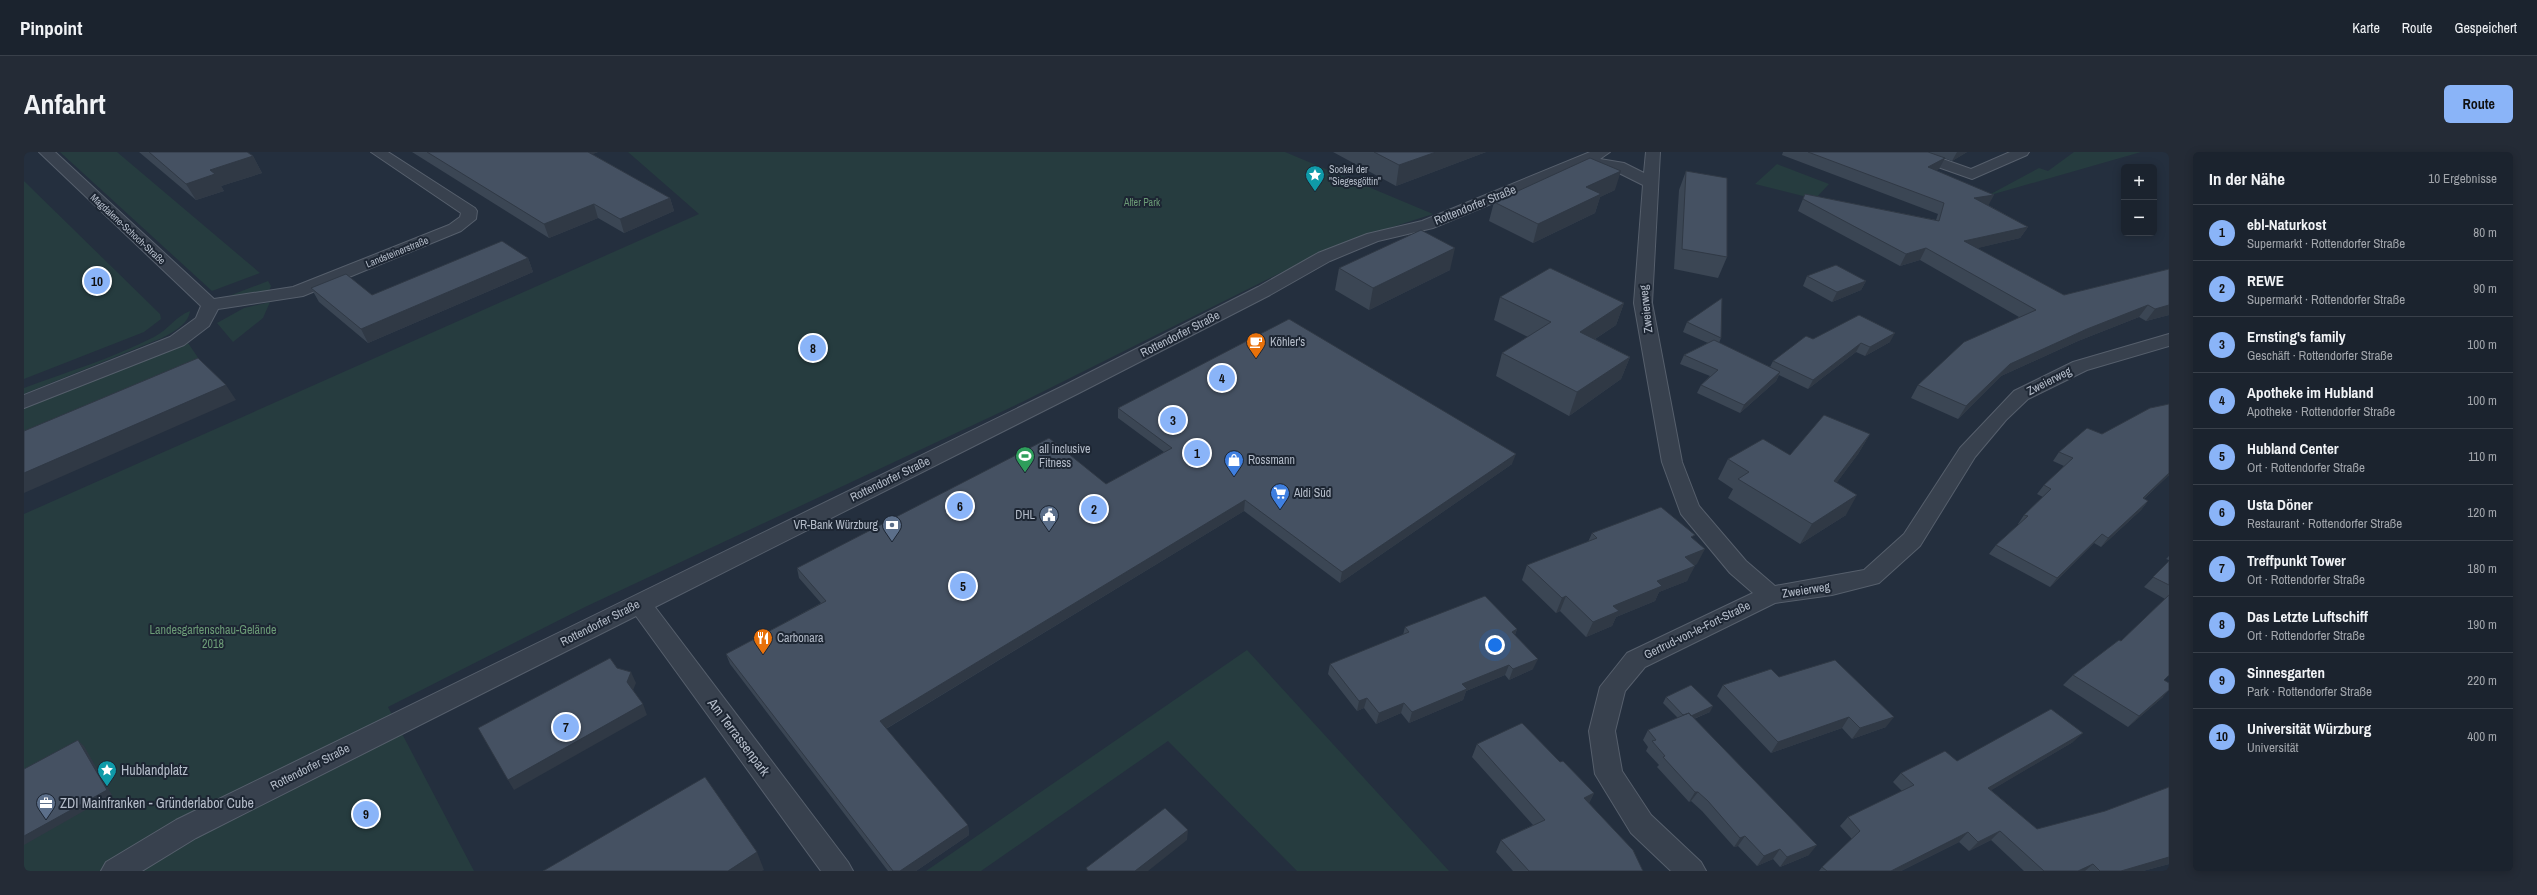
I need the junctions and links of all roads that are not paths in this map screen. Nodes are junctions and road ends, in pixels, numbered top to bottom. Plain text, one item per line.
1 (46, 152) edge
2 (378, 152) edge
3 (1603, 152) edge
4 (1653, 152) edge
5 (1909, 152) edge
6 (2022, 152) edge
7 (1577, 163) junction
8 (1650, 183) junction
9 (210, 305) junction
10 (2169, 340) edge
11 (24, 402) edge
12 (1770, 595) junction
13 (639, 603) junction
14 (116, 871) edge
15 (838, 871) edge
16 (1691, 871) edge

1 - 9 street, Magdalene-Schoch-Straße
2 - 9 street, Landsteinerstraße
3 - 7 street, Rottendorfer Straße
4 - 8 street, Zweierweg
5 - 6 street
7 - 8 street
7 - 13 street, Rottendorfer Straße
8 - 12 street, Zweierweg
9 - 11 street
10 - 12 street, Zweierweg
12 - 16 street, Gertrud-von-le-Fort-Straße
13 - 14 street, Rottendorfer Straße
13 - 15 street, Am Terrassenpark

